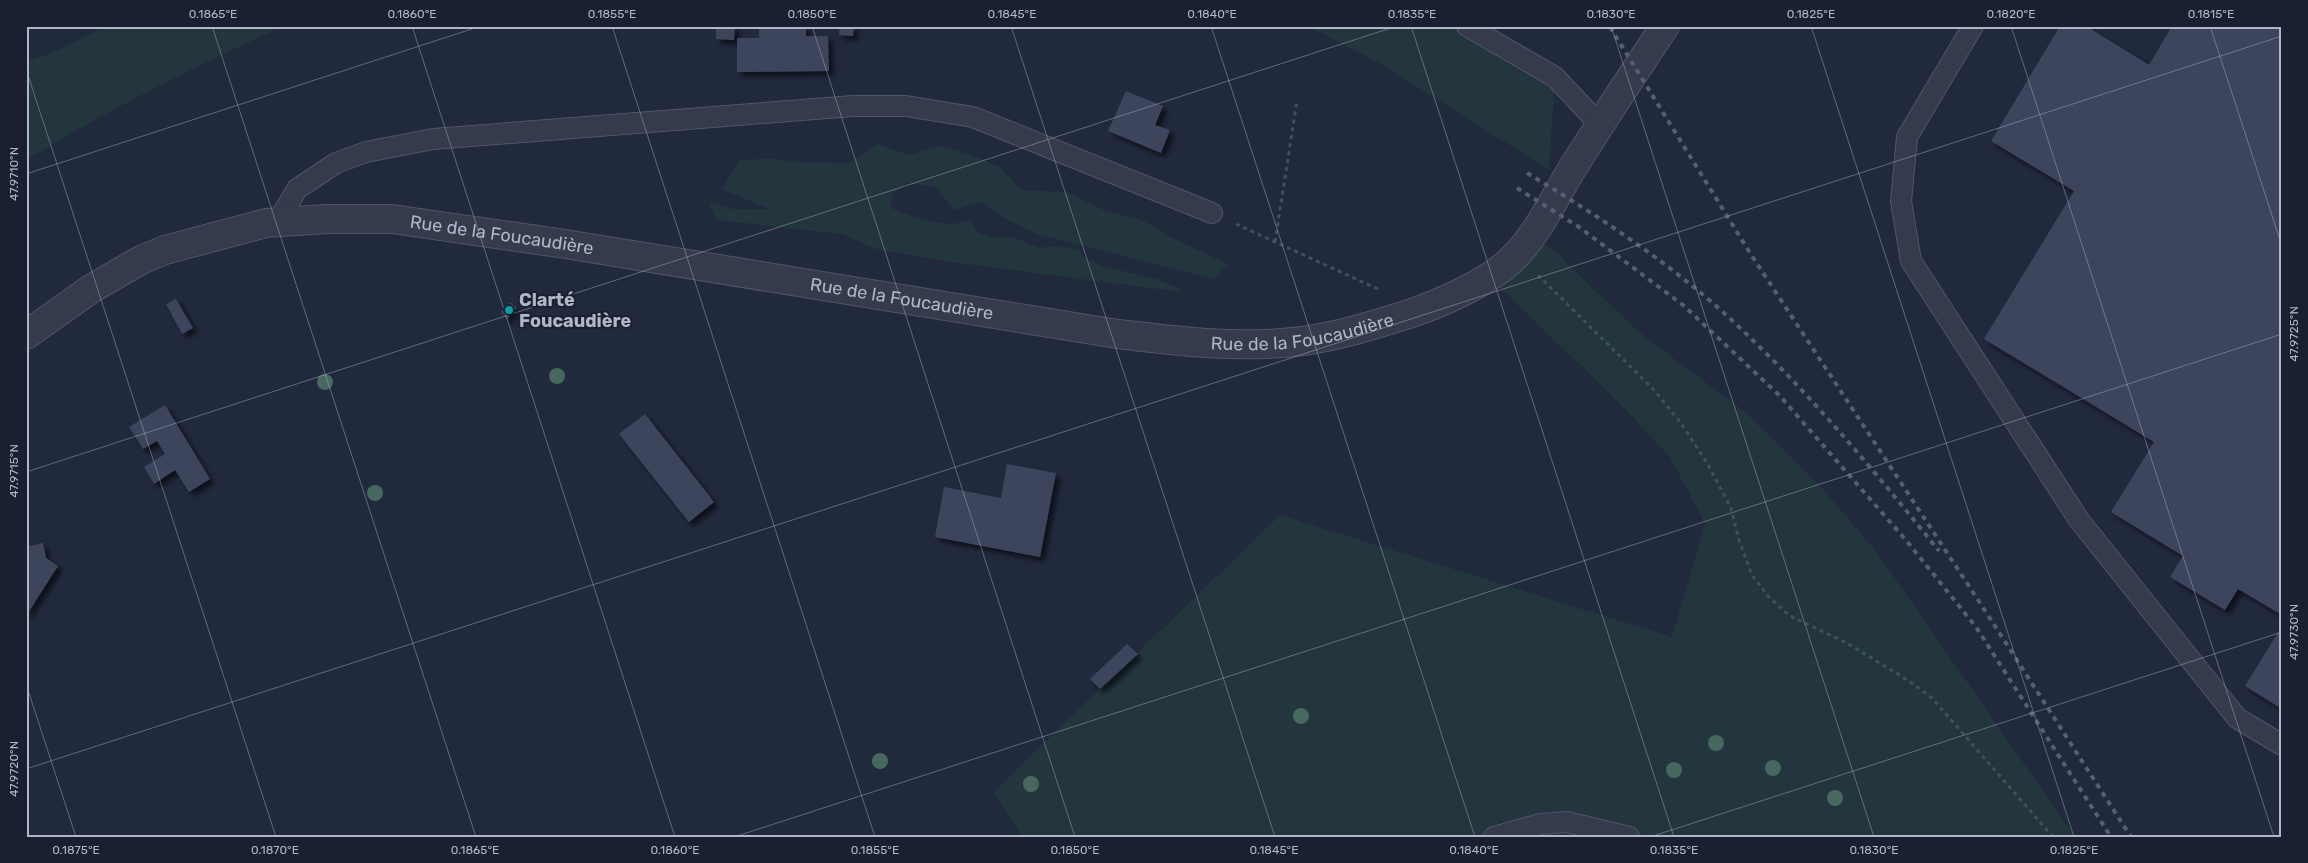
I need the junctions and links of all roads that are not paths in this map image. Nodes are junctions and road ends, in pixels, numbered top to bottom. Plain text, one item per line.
1 (1467, 26) edge
2 (1665, 26) edge
3 (1973, 26) edge
4 (1600, 125) junction
5 (1212, 213) road end
6 (266, 223) junction
7 (26, 336) edge
8 (2282, 745) edge
9 (1494, 837) edge
10 (1630, 837) edge

1 - 4 lane
2 - 4 street, Rue de la Foucaudière
3 - 8 lane
4 - 6 street, Rue de la Foucaudière
5 - 6 lane
6 - 7 street, Rue de la Foucaudière
9 - 10 lane

